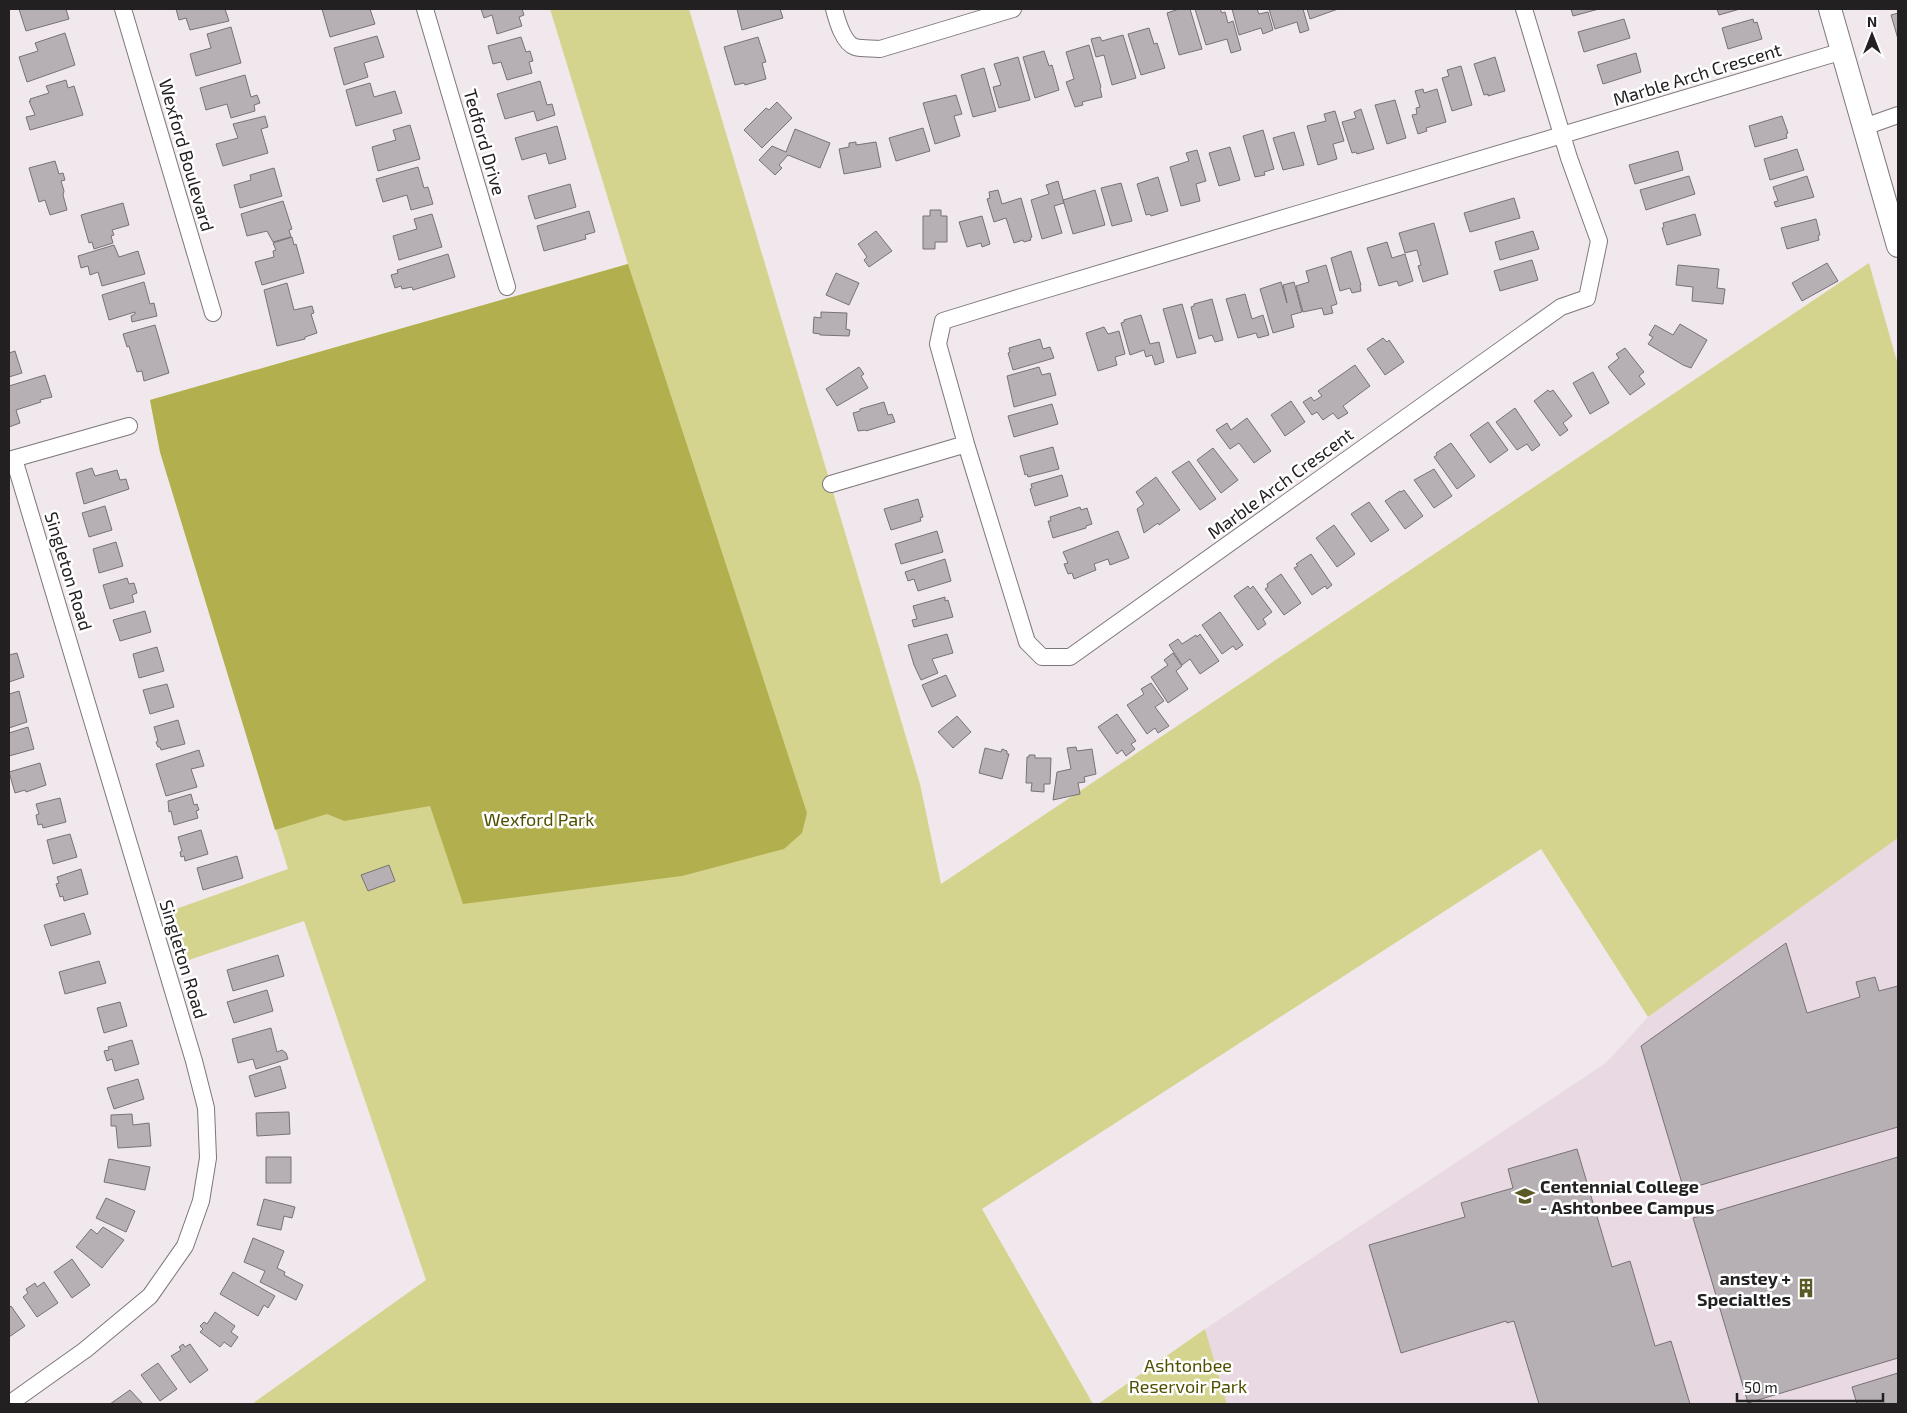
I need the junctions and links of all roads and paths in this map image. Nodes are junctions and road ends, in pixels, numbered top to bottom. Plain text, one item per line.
1 (123, 9) edge
2 (425, 9) edge
3 (834, 9) edge
4 (1012, 9) edge
5 (1524, 9) edge
6 (1830, 9) edge
7 (1843, 51) junction
8 (1898, 115) edge
9 (1864, 127) junction
10 (1563, 135) junction
11 (1898, 246) edge
12 (507, 287) dead end
13 (213, 313) dead end
14 (128, 426) dead end
15 (966, 444) junction
16 (11, 460) edge
17 (831, 484) dead end
18 (9, 1404) edge

1 - 13 street, Wexford Boulevard
2 - 12 street, Tedford Drive
3 - 4 street
5 - 10 street
6 - 7 main road
7 - 9 main road
7 - 10 street, Marble Arch Crescent
8 - 9 street
9 - 11 main road
10 - 15 street, Marble Arch Crescent
10 - 15 street, Marble Arch Crescent
14 - 16 street
15 - 17 street
16 - 18 street, Singleton Road

